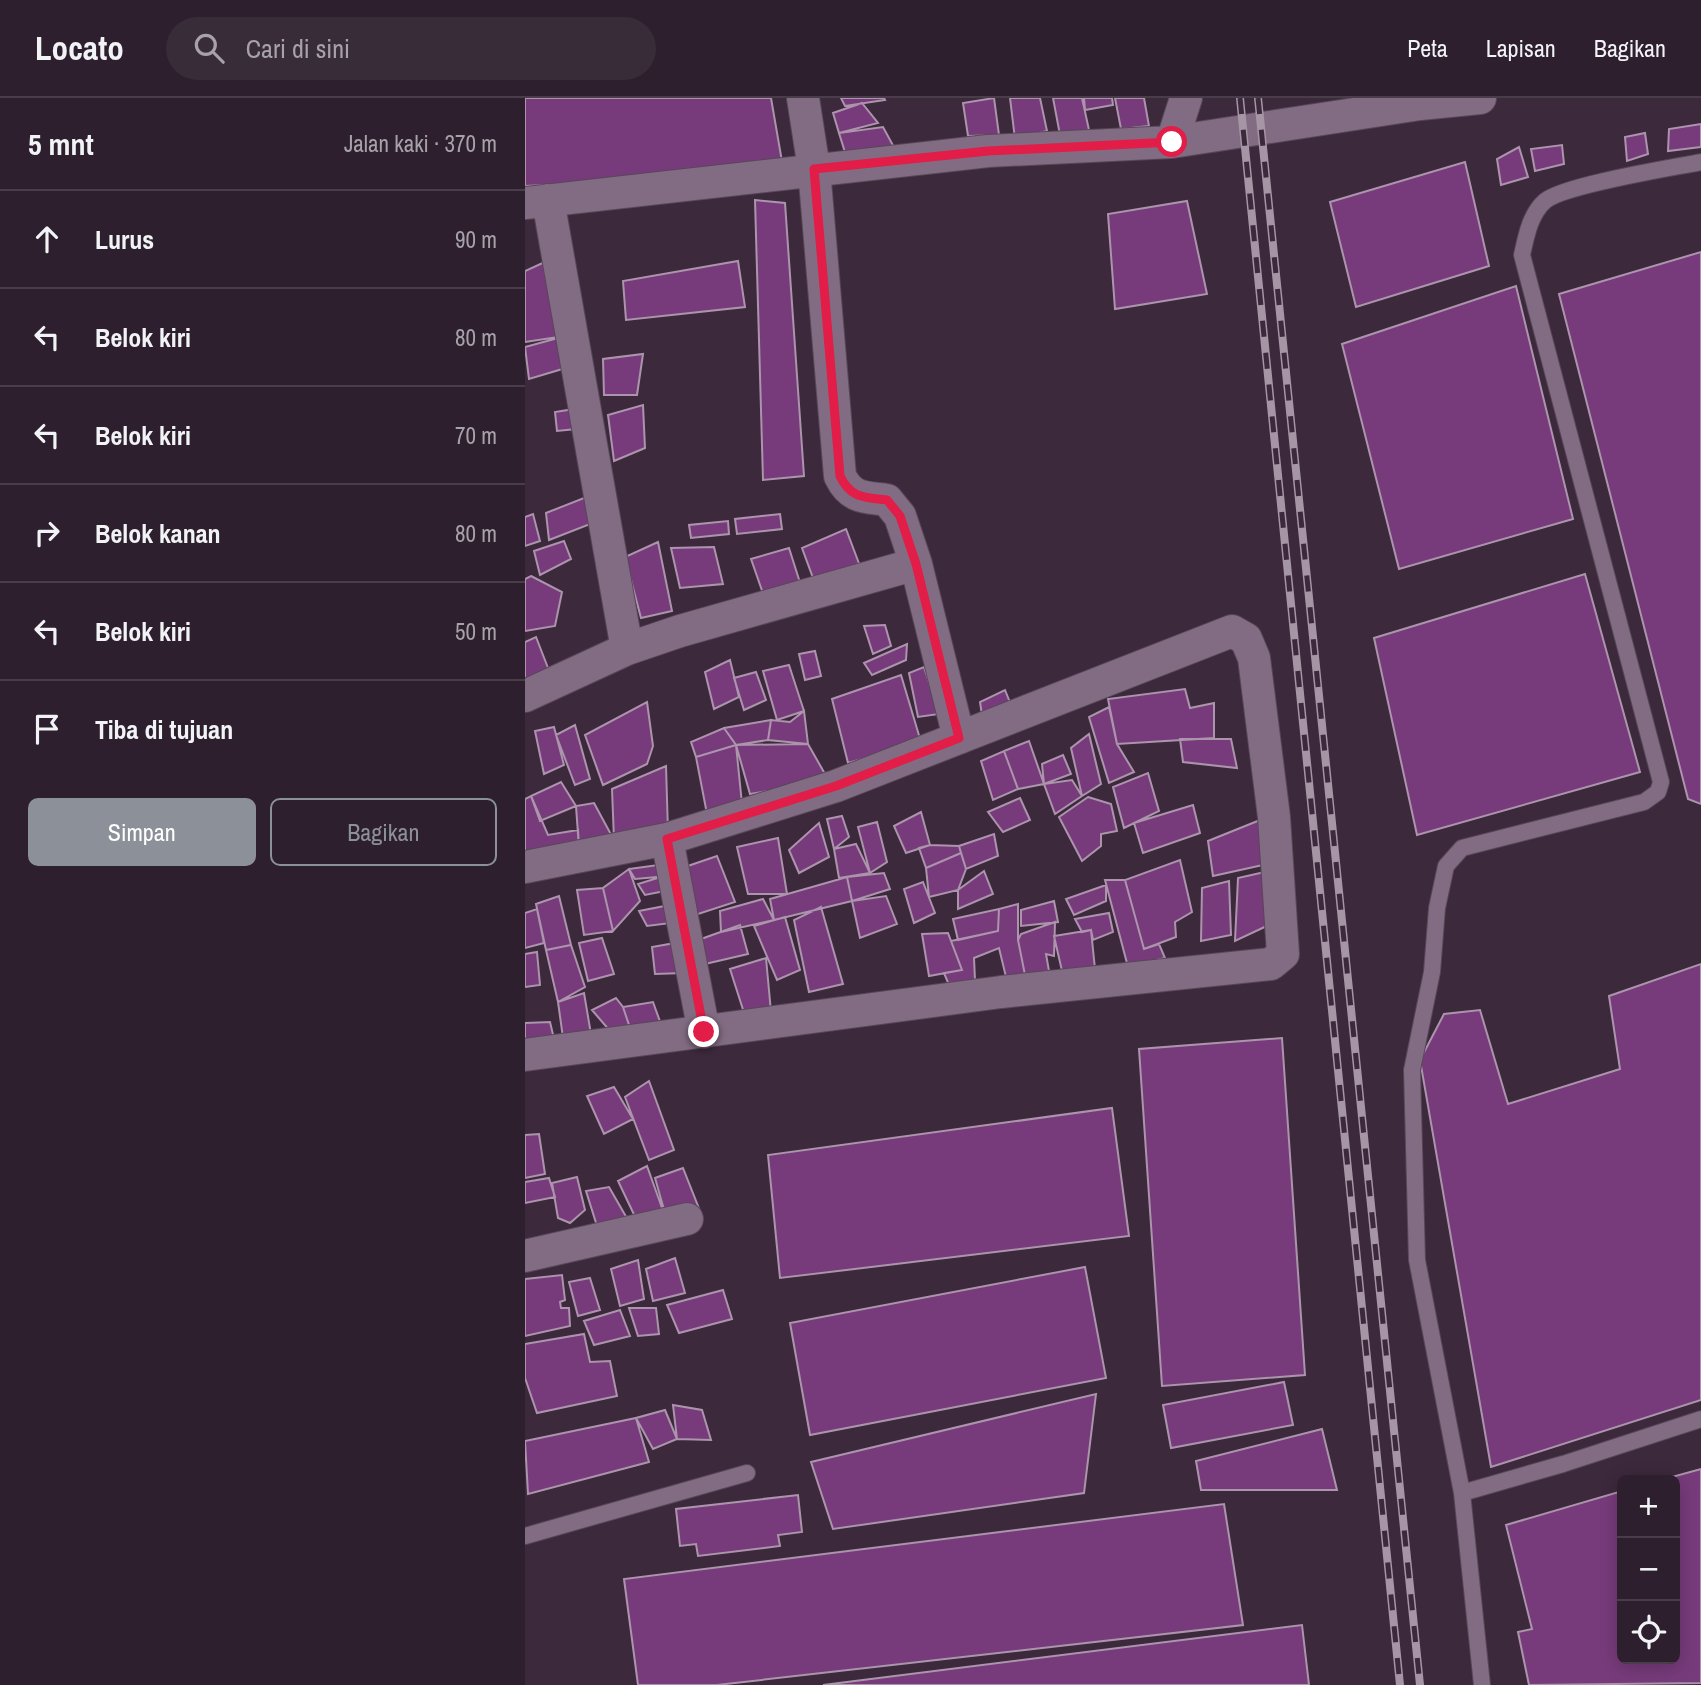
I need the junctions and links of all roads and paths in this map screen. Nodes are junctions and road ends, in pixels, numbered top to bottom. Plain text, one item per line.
1 (803, 98) edge
2 (1186, 98) edge
3 (1480, 98) edge
4 (1287, 110) edge
5 (1172, 142) junction
6 (1701, 162) edge
7 (814, 169) junction
8 (537, 202) edge
9 (916, 564) junction
10 (627, 649) junction
11 (525, 696) edge
12 (959, 738) junction
13 (667, 839) junction
14 (525, 867) edge
15 (704, 1032) junction
16 (525, 1055) edge
17 (687, 1219) dead end
18 (525, 1256) edge
19 (1701, 1419) edge
20 (747, 1473) dead end
21 (1462, 1493) junction
22 (525, 1536) edge
23 (1482, 1685) edge

1 - 7 street
2 - 5 street
3 - 4 street
4 - 5 street
5 - 7 street
6 - 21 lane
7 - 8 street
7 - 9 street
8 - 10 street
9 - 10 street
9 - 12 street
10 - 11 street
12 - 13 street
12 - 15 street
13 - 14 street
13 - 15 street
15 - 16 street
17 - 18 street
19 - 21 lane
20 - 22 lane
21 - 23 lane

